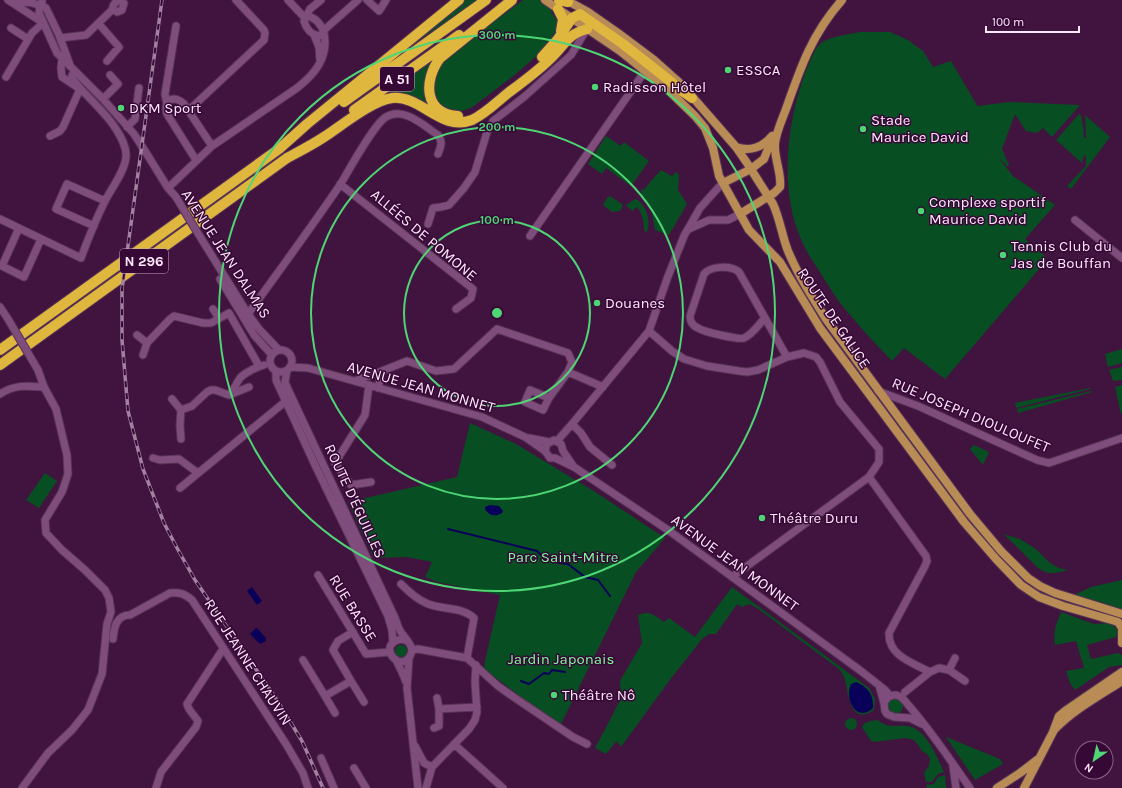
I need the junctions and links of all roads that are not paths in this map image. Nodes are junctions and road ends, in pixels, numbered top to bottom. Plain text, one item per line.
1 (8, 0) edge
2 (14, 0) edge
3 (120, 0) edge
4 (236, 0) edge
5 (288, 0) edge
6 (322, 0) edge
7 (358, 0) edge
8 (367, 0) edge
9 (386, 0) edge
10 (459, 0) edge
11 (486, 0) edge
12 (508, 0) edge
13 (512, 0) edge
14 (545, 0) edge
15 (836, 0) edge
16 (842, 0) edge
17 (563, 3) edge
18 (41, 4) edge
19 (306, 17) junction
20 (572, 18) junction
21 (316, 19) junction
22 (42, 22) junction
23 (99, 24) junction
24 (176, 26) dead end
25 (11, 28) dead end
26 (587, 29) junction
27 (324, 32) junction
28 (314, 35) junction
29 (28, 39) junction
30 (558, 39) junction
31 (58, 40) junction
32 (62, 59) junction
33 (107, 61) dead end
34 (320, 64) junction
35 (73, 69) junction
36 (645, 71) junction
37 (110, 75) dead end
38 (6, 76) dead end
39 (139, 88) dead end
40 (80, 89) junction
41 (692, 98) junction
42 (103, 99) junction
43 (167, 104) junction
44 (189, 110) junction
45 (127, 127) junction
46 (773, 135) junction
47 (50, 136) dead end
48 (212, 146) junction
49 (736, 147) junction
50 (280, 149) junction
51 (438, 154) dead end
52 (287, 158) junction
53 (196, 160) junction
54 (751, 169) junction
55 (724, 183) junction
56 (340, 184) junction
57 (168, 188) junction
58 (768, 197) junction
59 (105, 201) junction
60 (740, 214) junction
61 (0, 219) edge
62 (1075, 220) dead end
63 (428, 224) dead end
64 (94, 226) junction
65 (19, 228) junction
66 (689, 229) junction
67 (198, 236) junction
68 (530, 236) dead end
69 (41, 239) junction
70 (1122, 258) edge
71 (0, 307) edge
72 (213, 309) dead end
73 (456, 309) dead end
74 (248, 314) junction
75 (219, 318) junction
76 (765, 318) junction
77 (247, 323) junction
78 (649, 331) junction
79 (137, 335) dead end
80 (147, 343) junction
81 (0, 350) edge
82 (279, 350) junction
83 (143, 355) dead end
84 (272, 355) junction
85 (291, 357) junction
86 (787, 357) junction
87 (270, 363) junction
88 (0, 365) edge
89 (259, 366) junction
90 (308, 368) junction
91 (288, 369) junction
92 (276, 371) junction
93 (382, 371) junction
94 (568, 372) junction
95 (355, 381) junction
96 (369, 385) junction
97 (44, 387) junction
98 (249, 387) dead end
99 (604, 387) junction
100 (378, 388) junction
101 (878, 391) junction
102 (0, 394) edge
103 (229, 395) junction
104 (549, 398) dead end
105 (172, 399) dead end
106 (286, 401) junction
107 (181, 410) junction
108 (570, 427) junction
109 (525, 437) junction
110 (1122, 438) edge
111 (181, 439) dead end
112 (549, 442) junction
113 (560, 445) junction
114 (545, 451) junction
115 (153, 458) dead end
116 (556, 458) junction
117 (612, 465) dead end
118 (574, 467) junction
119 (198, 473) junction
120 (868, 477) junction
121 (371, 482) dead end
122 (180, 488) dead end
123 (318, 575) dead end
124 (732, 577) junction
125 (400, 584) dead end
126 (1122, 614) edge
127 (1122, 628) edge
128 (1122, 631) edge
129 (352, 632) junction
130 (113, 639) dead end
131 (407, 641) junction
132 (1122, 642) edge
133 (393, 643) junction
134 (224, 648) junction
135 (390, 652) junction
136 (411, 654) junction
137 (466, 658) junction
138 (955, 658) dead end
139 (302, 660) dead end
140 (396, 660) junction
141 (476, 665) junction
142 (949, 670) junction
143 (930, 672) junction
144 (1122, 672) edge
145 (351, 681) junction
146 (965, 681) dead end
147 (1122, 681) edge
148 (879, 685) junction
149 (408, 688) junction
150 (325, 696) junction
151 (890, 696) junction
152 (903, 697) junction
153 (437, 698) dead end
154 (364, 702) dead end
155 (884, 703) junction
156 (477, 707) junction
157 (439, 708) junction
158 (335, 713) dead end
159 (898, 716) junction
160 (927, 727) junction
161 (434, 728) dead end
162 (1052, 732) junction
163 (413, 742) junction
164 (454, 744) junction
165 (587, 744) dead end
166 (320, 758) dead end
167 (1038, 760) junction
168 (953, 764) junction
169 (432, 767) junction
170 (354, 768) dead end
171 (22, 788) edge
172 (156, 788) edge
173 (308, 788) edge
174 (334, 788) edge
175 (366, 788) edge
176 (417, 788) edge
177 (426, 788) edge
178 (503, 788) edge
179 (956, 788) edge
180 (970, 788) edge
181 (997, 788) edge
182 (1024, 788) edge

1 - 22 street
2 - 18 street
3 - 23 street
4 - 44 street
5 - 19 street
6 - 19 street
6 - 21 street
7 - 27 street
8 - 9 street
10 - 50 highway
11 - 50 highway, A 51
12 - 52 highway, A 51
13 - 30 highway
14 - 17 main road, ROUTE DE GALICE
15 - 46 main road
16 - 58 main road
17 - 20 main road, ROUTE DE GALICE
17 - 30 highway
17 - 41 main road, ROUTE DE GALICE
18 - 22 street, AVENUE JEAN DALMAS
18 - 31 street, AVENUE JEAN DALMAS
19 - 21 street
19 - 28 street
20 - 26 main road, ROUTE DE GALICE
20 - 30 highway
20 - 41 highway
21 - 27 street
22 - 29 street
22 - 31 street, AVENUE JEAN DALMAS
23 - 31 street
23 - 33 street
24 - 43 street
25 - 29 street
26 - 36 main road, ROUTE DE GALICE
26 - 52 highway
26 - 63 street
27 - 28 street
27 - 34 street
28 - 34 street
29 - 38 street
31 - 32 street, AVENUE JEAN DALMAS
31 - 35 street, AVENUE JEAN DALMAS
32 - 35 street, AVENUE JEAN DALMAS
32 - 40 street
34 - 48 street
35 - 40 street
35 - 42 street, AVENUE JEAN DALMAS
36 - 55 main road, ROUTE DE GALICE
36 - 68 street
37 - 42 street
39 - 45 street
40 - 47 street
40 - 59 street
41 - 49 main road, ROUTE DE GALICE
42 - 45 street, AVENUE JEAN DALMAS
43 - 44 street
43 - 53 street
44 - 48 street
45 - 57 street, AVENUE JEAN DALMAS
46 - 49 main road
46 - 54 main road
48 - 53 street
49 - 54 main road, ROUTE DE GALICE
50 - 81 highway, N 296
51 - 56 street
52 - 88 highway, N 296
53 - 57 street
54 - 55 main road
54 - 58 main road, ROUTE DE GALICE
55 - 60 main road, ROUTE DE GALICE
55 - 66 street
56 - 73 street, ALLÉES DE POMONE
56 - 74 street
57 - 67 street, AVENUE JEAN DALMAS, bridge
58 - 60 main road
58 - 101 main road, ROUTE DE GALICE
59 - 64 street
59 - 64 street
60 - 66 street
60 - 127 main road, ROUTE DE GALICE
61 - 65 street
62 - 70 street
64 - 69 street
65 - 69 street
65 - 69 street
66 - 78 street
67 - 74 street, AVENUE JEAN DALMAS
67 - 77 street, AVENUE JEAN DALMAS
71 - 97 street, bridge
72 - 75 street
74 - 77 street
74 - 82 street, AVENUE JEAN DALMAS
75 - 80 street
75 - 89 street
76 - 76 street
76 - 86 street
77 - 84 street, AVENUE JEAN DALMAS
78 - 86 street
78 - 99 street
79 - 80 street
80 - 83 street
82 - 84 street
82 - 85 street
84 - 87 street
85 - 90 street, AVENUE JEAN MONNET
85 - 91 street
86 - 120 street
87 - 89 street
87 - 92 street
89 - 103 street
90 - 91 street, AVENUE JEAN MONNET
90 - 95 street, AVENUE JEAN MONNET
91 - 92 street
91 - 131 street, ROUTE D'ÉGUILLES
92 - 106 street, ROUTE D'ÉGUILLES
93 - 94 street, AVENUE JEAN MONNET
93 - 95 street, AVENUE JEAN MONNET
93 - 100 street, AVENUE JEAN MONNET
94 - 99 street
94 - 104 street
95 - 96 street, AVENUE JEAN MONNET
96 - 100 street, AVENUE JEAN MONNET
96 - 121 street
97 - 102 street
97 - 171 street
98 - 103 street
99 - 108 street
100 - 109 street, AVENUE JEAN MONNET
101 - 110 street, RUE JOSEPH DIOULOUFET
101 - 126 main road, ROUTE DE GALICE
103 - 107 street
105 - 107 street
106 - 119 street
106 - 133 street, ROUTE D'ÉGUILLES
107 - 111 street
108 - 113 street
108 - 117 street
109 - 112 street, AVENUE JEAN MONNET
109 - 114 street, AVENUE JEAN MONNET
112 - 113 street
112 - 114 street
113 - 116 street
113 - 118 street, AVENUE JEAN MONNET
114 - 116 street
115 - 119 street
116 - 118 street, AVENUE JEAN MONNET
118 - 124 street, AVENUE JEAN MONNET
119 - 122 street
120 - 124 street
120 - 143 street
123 - 129 street, RUE BASSE
124 - 148 street, AVENUE JEAN MONNET
125 - 137 street
128 - 132 main road
129 - 135 street, RUE BASSE
129 - 145 street
130 - 134 street, RUE JEANNE CHAUVIN
131 - 133 street
131 - 136 street
133 - 135 street
134 - 172 street
134 - 173 street, RUE JEANNE CHAUVIN
135 - 140 street
136 - 137 street
136 - 140 street
136 - 149 street
137 - 141 street
138 - 142 street
139 - 150 street
140 - 149 street
141 - 156 street
141 - 165 street
142 - 143 street
142 - 146 street
143 - 152 street
144 - 162 main road
145 - 150 street
145 - 154 street
147 - 162 main road
148 - 151 street, AVENUE JEAN MONNET
148 - 155 street
149 - 163 street
150 - 158 street
151 - 152 street
151 - 155 street
152 - 159 street
152 - 160 street
153 - 157 street
155 - 159 street
156 - 157 street
156 - 164 street
157 - 161 street
159 - 160 street
160 - 168 street
162 - 167 main road
163 - 169 street
163 - 176 street
164 - 169 street
164 - 178 street
166 - 174 street
167 - 181 main road
167 - 182 main road
168 - 179 street
168 - 180 street
169 - 177 street
170 - 175 street

